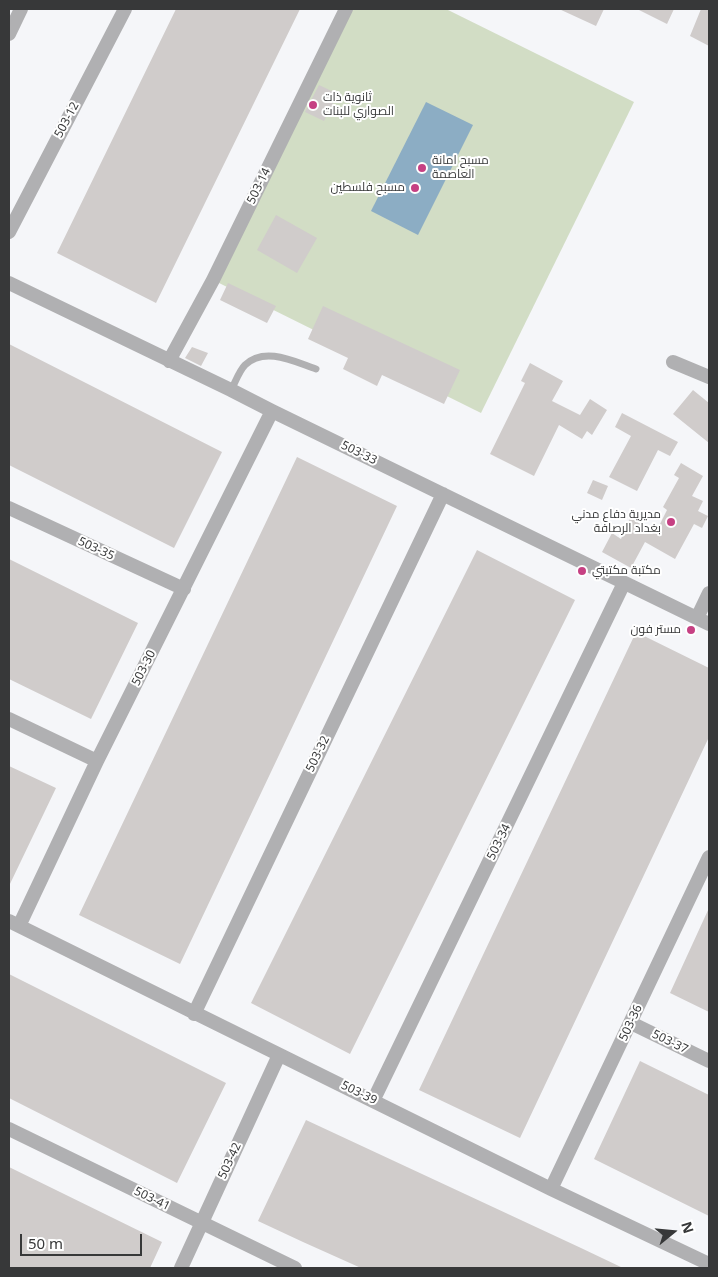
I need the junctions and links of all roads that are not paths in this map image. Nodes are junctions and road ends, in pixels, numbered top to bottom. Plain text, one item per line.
1 (21, 9) edge
2 (125, 9) edge
3 (346, 9) edge
4 (9, 34) edge
5 (9, 232) edge
6 (9, 283) edge
7 (169, 361) junction
8 (673, 362) dead end
9 (316, 369) dead end
10 (709, 377) edge
11 (231, 390) junction
12 (272, 411) junction
13 (443, 494) junction
14 (9, 508) edge
15 (624, 583) junction
16 (184, 590) junction
17 (709, 593) edge
18 (703, 621) edge
19 (9, 718) edge
20 (97, 761) junction
21 (709, 857) edge
22 (14, 924) edge
23 (194, 1014) junction
24 (631, 1023) junction
25 (279, 1054) junction
26 (709, 1061) edge
27 (373, 1100) junction
28 (9, 1129) edge
29 (551, 1189) junction
30 (201, 1223) junction
31 (709, 1264) edge
32 (181, 1268) edge
33 (295, 1268) edge

1 - 4 street
2 - 5 street, 503-12
3 - 7 street, 503-14
6 - 7 street, 503-33
7 - 11 street, 503-33
8 - 10 street
9 - 11 lane
11 - 12 street, 503-33
12 - 13 street, 503-33
12 - 16 street, 503-30
13 - 15 street, 503-33
13 - 23 street, 503-32
14 - 16 street, 503-35
15 - 18 street, 503-33
15 - 27 street, 503-34
16 - 20 street, 503-30
17 - 18 street
19 - 20 street
20 - 22 street, 503-30
21 - 24 street, 503-36
22 - 23 street, 503-39
23 - 25 street, 503-39
24 - 26 street, 503-37
24 - 29 street, 503-36
25 - 27 street, 503-39
25 - 30 street, 503-42
27 - 29 street, 503-39
28 - 30 street, 503-41
29 - 31 street, 503-39
30 - 32 street, 503-42
30 - 33 street, 503-41

